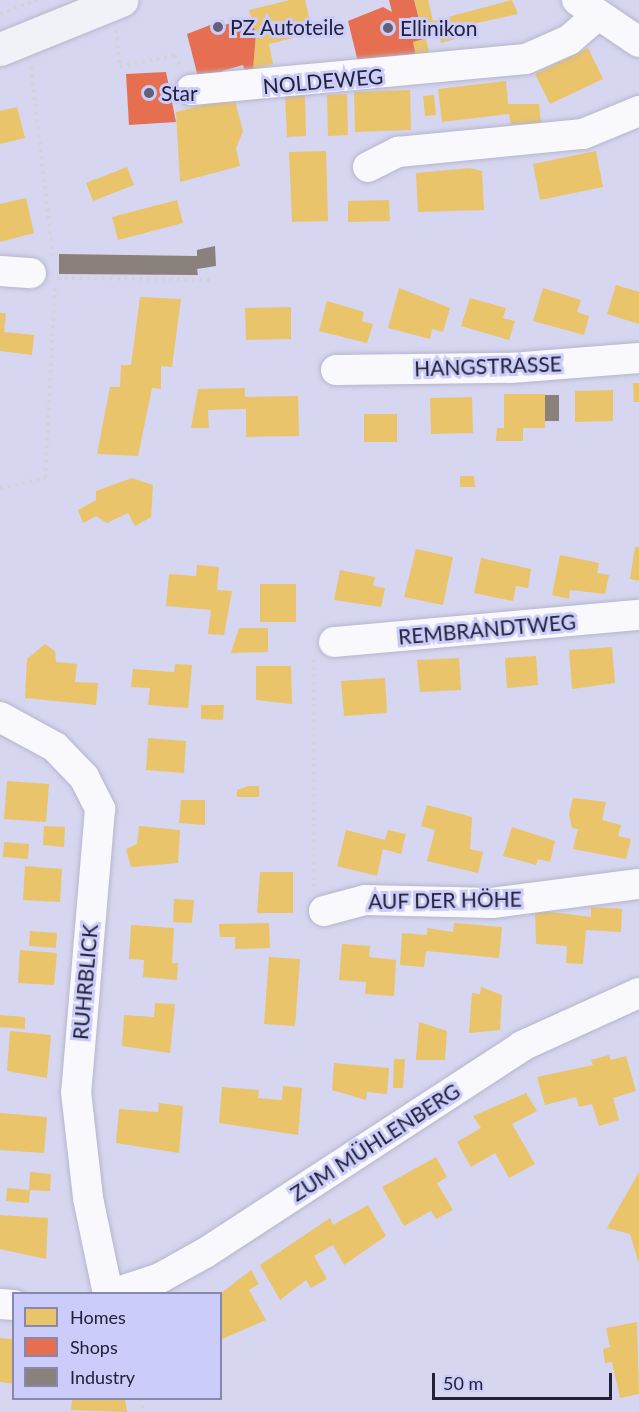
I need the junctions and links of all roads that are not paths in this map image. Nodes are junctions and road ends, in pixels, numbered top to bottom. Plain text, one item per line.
1 (117, 2) edge
2 (587, 7) edge
3 (639, 42) edge
4 (14, 44) edge
5 (192, 90) road end
6 (639, 111) edge
7 (368, 167) dead end
8 (0, 271) edge
9 (43, 275) road end
10 (639, 358) edge
11 (336, 370) dead end
12 (639, 615) edge
13 (334, 642) road end
14 (0, 717) edge
15 (639, 884) edge
16 (324, 911) road end
17 (639, 993) edge
18 (110, 1292) edge
19 (113, 1292) edge

1 - 4 main road
2 - 3 street
2 - 5 street, NOLDEWEG
6 - 7 street
8 - 9 street
10 - 11 street, HANGSTRASSE
12 - 13 street, REMBRANDTWEG
14 - 18 street, RUHRBLICK
15 - 16 street, AUF DER HÖHE
17 - 19 street, ZUM MÜHLENBERG

